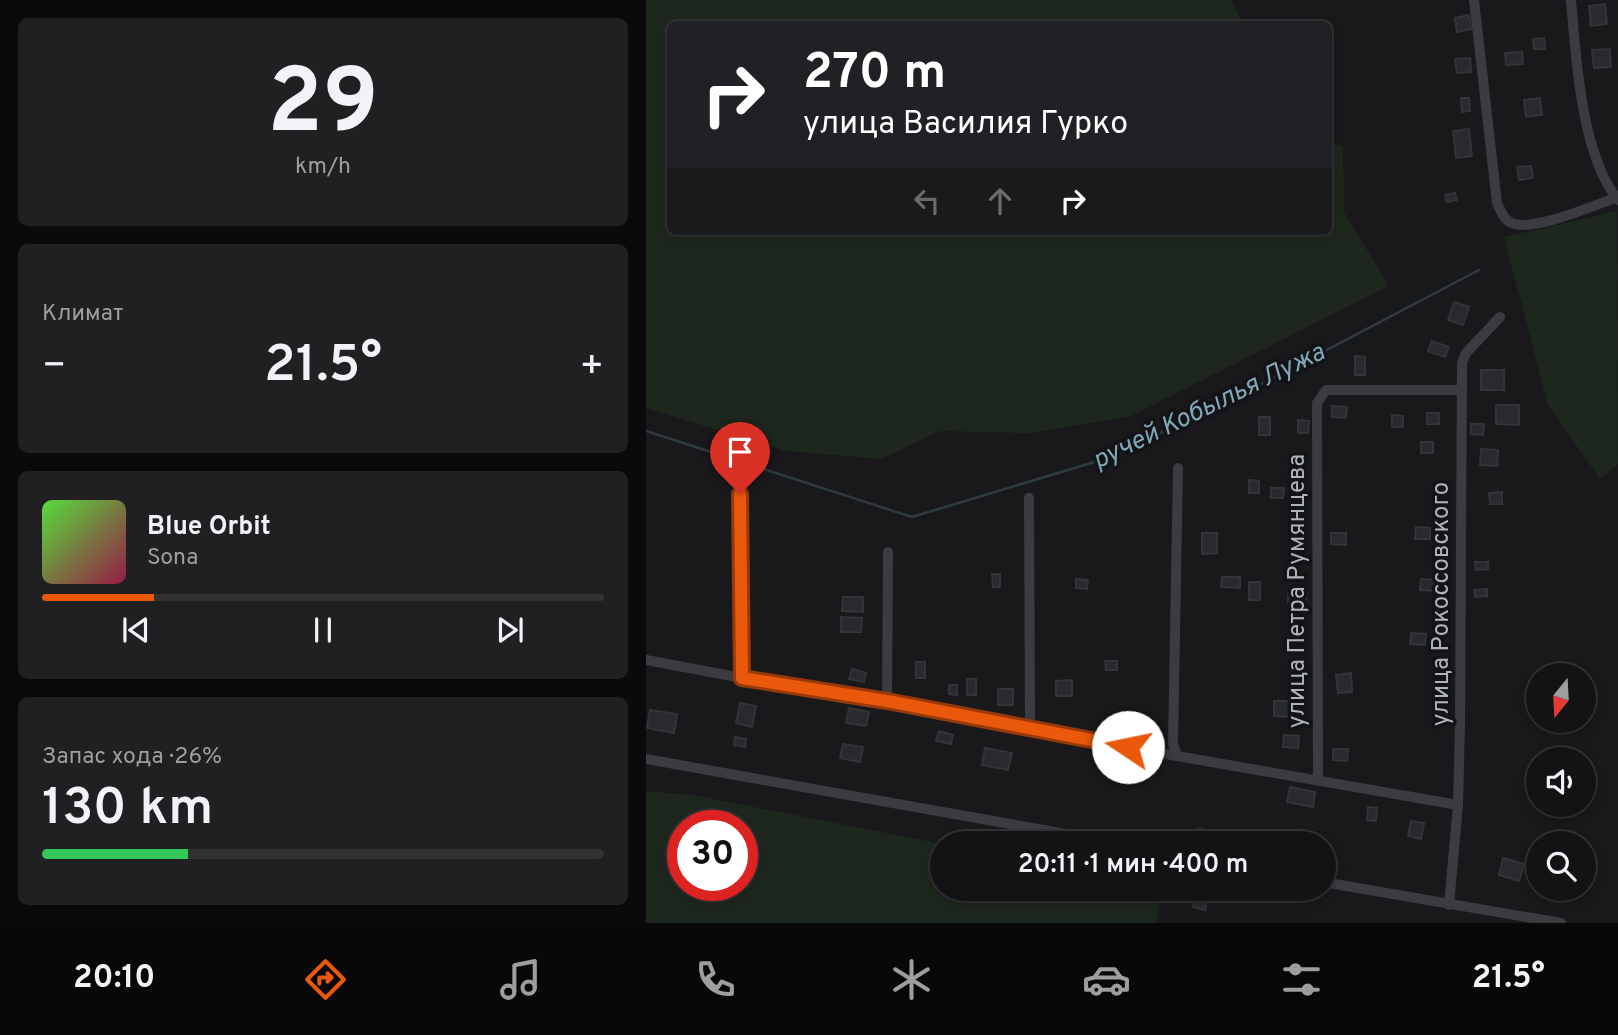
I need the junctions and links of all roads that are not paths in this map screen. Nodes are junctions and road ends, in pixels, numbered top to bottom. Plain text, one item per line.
1 (1474, 0) edge
2 (1571, 0) edge
3 (1617, 200) edge
4 (1500, 317) dead end
5 (1462, 390) junction
6 (1178, 468) dead end
7 (740, 494) dead end
8 (1029, 498) dead end
9 (888, 552) dead end
10 (646, 660) edge
11 (742, 678) junction
12 (887, 701) junction
13 (1030, 727) junction
14 (1177, 756) junction
15 (646, 759) edge
16 (1317, 780) junction
17 (1458, 805) junction
18 (1049, 831) edge
19 (1336, 884) edge
20 (1449, 905) junction
21 (1561, 923) edge

1 - 3 street
2 - 3 street
4 - 5 street, улица Рокоссовского
5 - 16 street, улица Петра Румянцева
5 - 17 street, улица Рокоссовского
6 - 14 street
7 - 11 street
8 - 13 street
9 - 12 street
10 - 11 street
11 - 12 street
12 - 13 street
13 - 14 street
14 - 16 street
15 - 18 street
16 - 17 street
17 - 20 street, улица Рокоссовского
19 - 20 street
20 - 21 street

